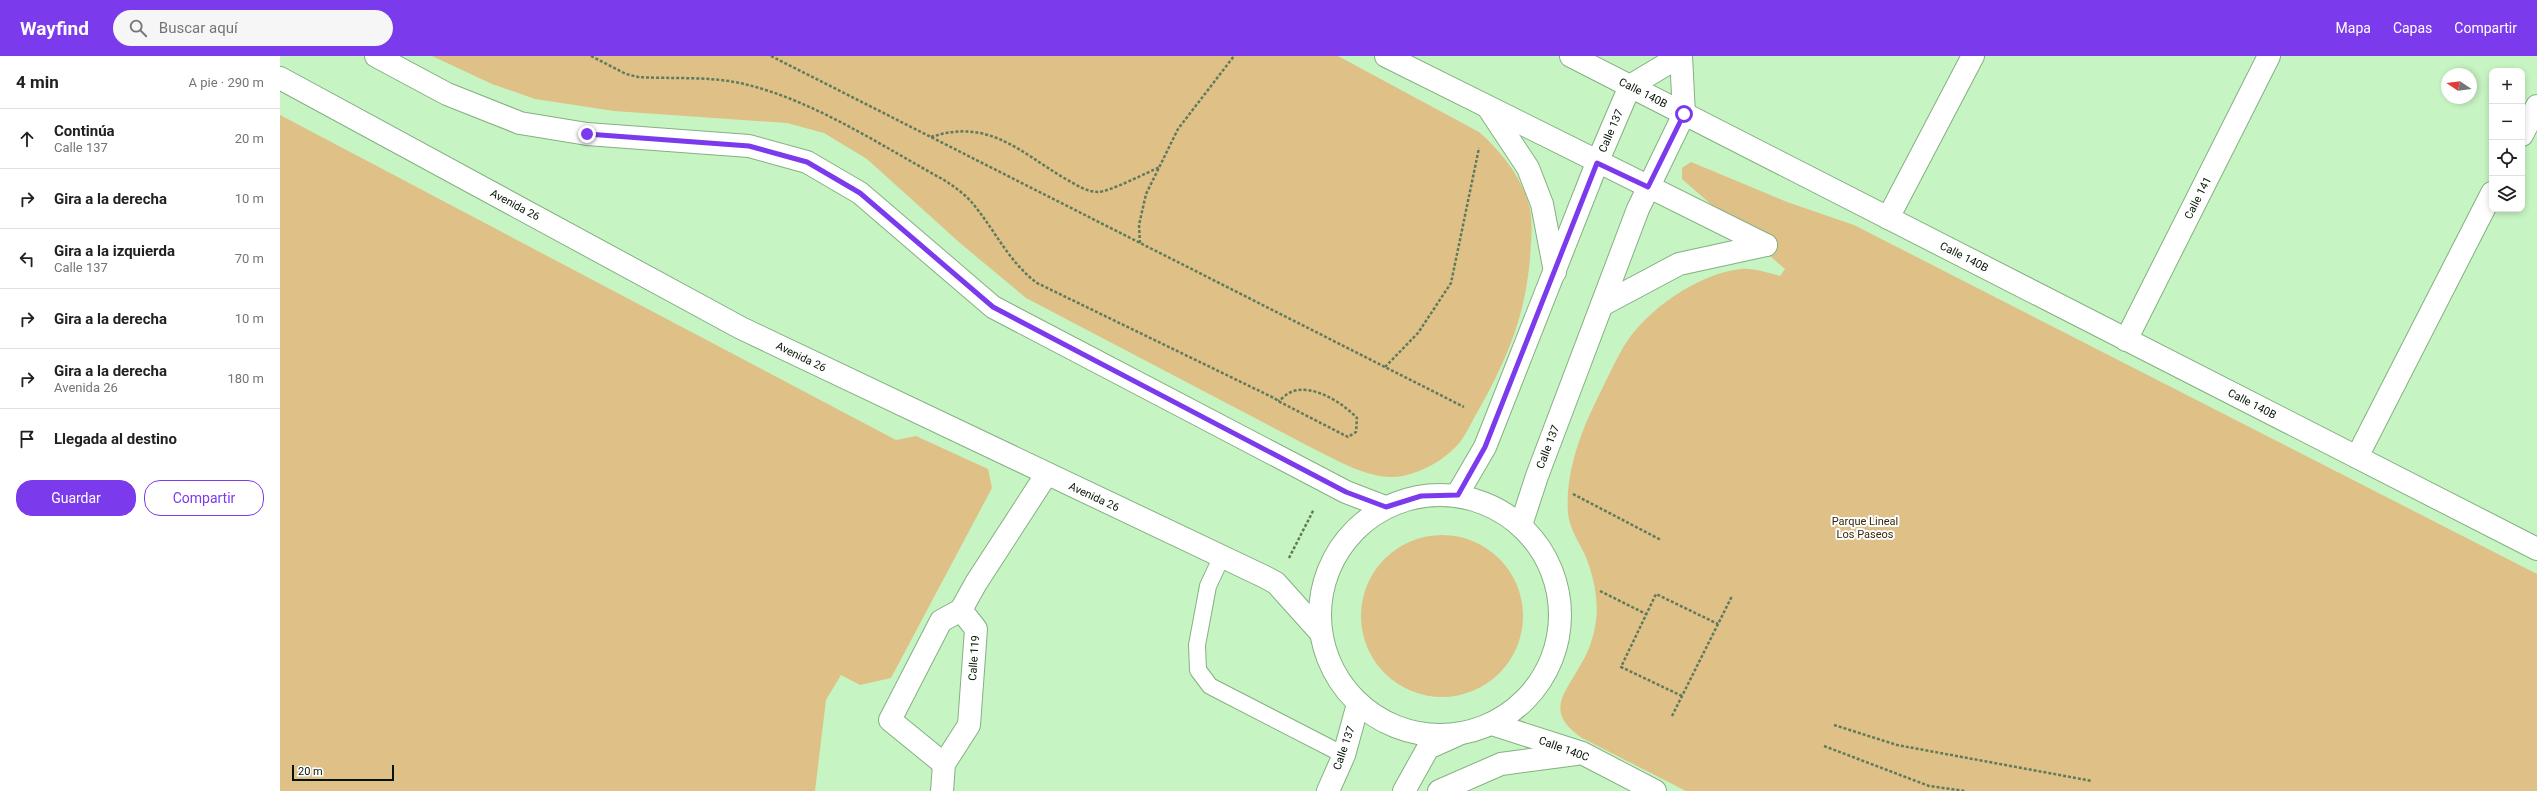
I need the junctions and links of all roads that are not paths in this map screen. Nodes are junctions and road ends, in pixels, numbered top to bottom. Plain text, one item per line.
1 (376, 56) edge
2 (1386, 56) edge
3 (1571, 56) edge
4 (1680, 56) edge
5 (1973, 56) edge
6 (2269, 56) edge
7 (280, 78) edge
8 (1630, 86) junction
9 (2537, 106) edge
10 (1489, 108) junction
11 (1684, 114) junction
12 (2525, 129) edge
13 (1597, 163) junction
14 (1648, 187) junction
15 (2489, 199) edge
16 (1888, 218) junction
17 (1555, 272) junction
18 (1602, 305) junction
19 (2126, 340) junction
20 (2356, 457) junction
21 (1046, 475) junction
22 (1458, 495) junction
23 (1386, 507) junction
24 (1521, 525) junction
25 (2537, 549) edge
26 (1222, 556) junction
27 (961, 610) junction
28 (1320, 632) junction
29 (1358, 704) junction
30 (1492, 724) junction
31 (1457, 735) junction
32 (1582, 753) junction
33 (1344, 755) junction
34 (944, 764) junction
35 (942, 791) edge
36 (1328, 791) edge
37 (1404, 791) edge
38 (1439, 791) edge
39 (1655, 791) edge

1 - 23 street
2 - 10 street
3 - 8 street, Calle 140B
4 - 8 street, Calle 137
4 - 11 street, Calle 137
5 - 16 street
6 - 19 street, Calle 141
7 - 21 street, Avenida 26
8 - 11 street, Calle 140B
8 - 13 street, Calle 137
9 - 12 street
10 - 13 street
10 - 17 street
11 - 14 street, Calle 137
11 - 16 street, Calle 140B
13 - 14 street
13 - 17 street, Calle 137
14 - 18 street, Calle 137
14 - 18 street
15 - 20 street
16 - 19 street, Calle 140B
17 - 22 street, Calle 137
18 - 24 street, Calle 137
19 - 20 street, Calle 140B
20 - 25 street, Calle 140B
21 - 26 street, Avenida 26
21 - 27 street
22 - 23 street
22 - 24 street
23 - 28 street
24 - 30 street
26 - 28 street, Avenida 26
26 - 33 lane
27 - 34 street, Calle 119
27 - 34 street
28 - 29 street
29 - 31 street
29 - 33 street, Calle 137
30 - 31 street
30 - 32 street, Calle 140C
31 - 37 street
32 - 38 street
32 - 39 street, Calle 140C
33 - 36 street, Calle 137
34 - 35 street, Calle 119

